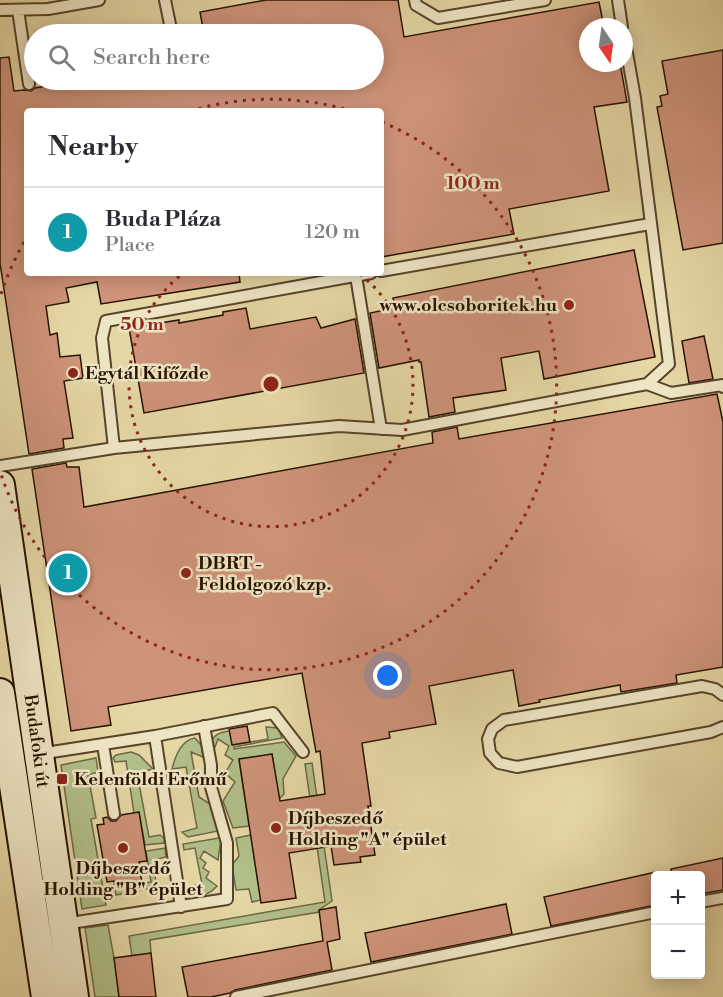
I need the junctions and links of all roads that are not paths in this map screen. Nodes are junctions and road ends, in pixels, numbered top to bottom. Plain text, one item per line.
1 (99, 0) edge
2 (165, 0) edge
3 (415, 0) edge
4 (545, 0) edge
5 (618, 0) edge
6 (0, 10) edge
7 (18, 10) junction
8 (621, 18) edge
9 (170, 24) edge
10 (24, 50) edge
11 (630, 72) edge
12 (650, 224) junction
13 (384, 270) edge
14 (357, 276) joint
15 (647, 384) junction
16 (723, 387) edge
17 (381, 429) junction
18 (114, 448) junction
19 (0, 466) edge
20 (0, 485) edge
21 (0, 693) edge
22 (723, 695) edge
23 (204, 726) junction
24 (723, 727) edge
25 (155, 736) junction
26 (104, 745) junction
27 (303, 752) dead end
28 (39, 754) junction
29 (114, 814) dead end
30 (723, 898) edge
31 (705, 902) edge
32 (181, 907) junction
33 (651, 913) edge
34 (63, 924) junction
35 (46, 997) edge
36 (74, 997) edge
37 (236, 997) edge

1 - 7 lane
2 - 9 lane
3 - 4 lane
5 - 8 lane
6 - 7 lane
7 - 10 lane
11 - 12 lane
12 - 13 lane
12 - 15 lane
14 - 17 lane
14 - 18 lane
15 - 16 lane
15 - 17 lane
17 - 18 lane
18 - 19 lane
20 - 28 main road, Budafoki út
21 - 35 main road, Budafoki út
22 - 24 lane
23 - 25 lane
23 - 27 lane
23 - 32 lane
25 - 26 lane
25 - 32 lane
26 - 28 lane
26 - 29 lane
28 - 34 main road, Budafoki út
30 - 31 lane
32 - 34 lane
33 - 37 lane
34 - 36 main road, Budafoki út

